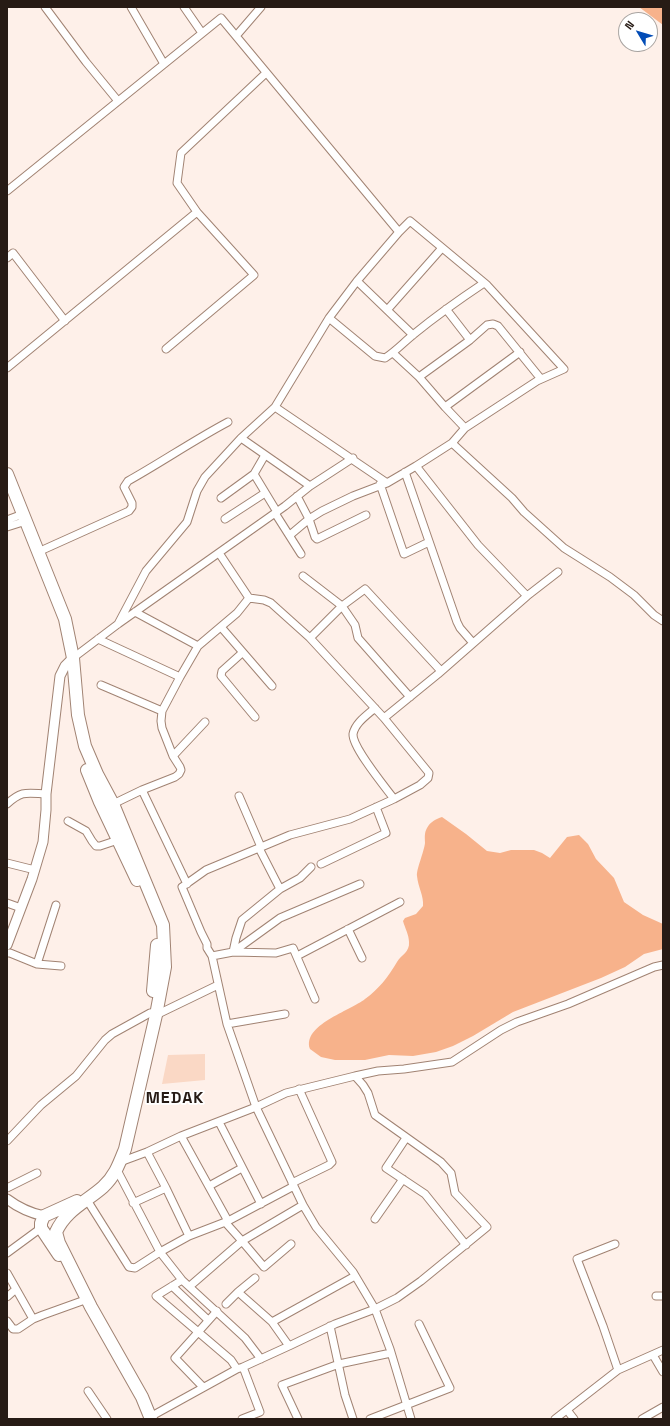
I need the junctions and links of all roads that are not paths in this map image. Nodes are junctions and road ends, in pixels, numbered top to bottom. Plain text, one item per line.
1 (45, 7) edge
2 (131, 7) edge
3 (184, 7) edge
4 (261, 7) edge
5 (202, 33) junction
6 (236, 36) junction
7 (164, 64) junction
8 (266, 73) junction
9 (118, 101) junction
10 (7, 191) edge
11 (197, 212) junction
12 (399, 232) junction
13 (442, 248) junction
14 (7, 258) edge
15 (357, 281) junction
16 (484, 283) junction
17 (388, 309) junction
18 (446, 309) junction
19 (329, 318) junction
20 (65, 321) junction
21 (413, 335) junction
22 (470, 340) junction
23 (166, 349) dead end
24 (520, 352) junction
25 (393, 353) junction
26 (7, 368) edge
27 (419, 377) junction
28 (541, 379) junction
29 (275, 407) junction
30 (445, 408) junction
31 (228, 422) dead end
32 (465, 428) junction
33 (241, 438) junction
34 (452, 444) junction
35 (265, 455) junction
36 (353, 458) junction
37 (416, 466) junction
38 (405, 472) junction
39 (7, 474) edge
40 (254, 474) junction
41 (383, 484) junction
42 (310, 486) junction
43 (265, 493) junction
44 (7, 495) edge
45 (297, 496) junction
46 (221, 498) dead end
47 (276, 512) junction
48 (366, 515) dead end
49 (225, 519) dead end
50 (309, 519) junction
51 (16, 521) edge
52 (290, 535) junction
53 (429, 542) junction
54 (38, 552) junction
55 (219, 552) junction
56 (301, 554) dead end
57 (558, 572) dead end
58 (303, 576) dead end
59 (527, 596) junction
60 (249, 598) junction
61 (342, 606) junction
62 (135, 612) junction
63 (663, 621) edge
64 (118, 624) junction
65 (221, 627) junction
66 (310, 638) junction
67 (98, 639) junction
68 (473, 643) junction
69 (198, 646) junction
70 (242, 653) junction
71 (69, 662) junction
72 (441, 672) junction
73 (180, 677) junction
74 (101, 685) dead end
75 (272, 686) dead end
76 (412, 695) junction
77 (375, 708) junction
78 (162, 711) junction
79 (255, 717) dead end
80 (384, 718) junction
81 (205, 722) dead end
82 (173, 756) junction
83 (142, 790) junction
84 (46, 794) junction
85 (239, 796) dead end
86 (394, 799) junction
87 (7, 804) edge
88 (113, 804) junction
89 (376, 807) junction
90 (68, 822) dead end
91 (118, 840) junction
92 (261, 847) junction
93 (7, 863) edge
94 (321, 864) dead end
95 (311, 867) dead end
96 (34, 870) junction
97 (187, 884) junction
98 (360, 884) dead end
99 (280, 889) junction
100 (400, 902) dead end
101 (7, 903) edge
102 (56, 905) dead end
103 (21, 908) junction
104 (348, 929) junction
105 (7, 945) edge
106 (233, 952) junction
107 (7, 953) edge
108 (212, 956) junction
109 (297, 956) junction
110 (362, 958) dead end
111 (37, 964) junction
112 (663, 965) edge
113 (61, 966) dead end
114 (218, 985) junction
115 (315, 998) dead end
116 (153, 1014) junction
117 (285, 1014) dead end
118 (227, 1024) junction
119 (355, 1076) junction
120 (299, 1089) junction
121 (256, 1107) junction
122 (219, 1122) junction
123 (181, 1136) junction
124 (406, 1138) junction
125 (7, 1141) edge
126 (146, 1152) junction
127 (119, 1166) junction
128 (242, 1168) junction
129 (37, 1172) dead end
130 (403, 1179) junction
131 (293, 1185) junction
132 (209, 1186) junction
133 (7, 1188) edge
134 (166, 1188) junction
135 (7, 1198) edge
136 (87, 1200) junction
137 (133, 1203) junction
138 (261, 1204) junction
139 (303, 1205) junction
140 (375, 1219) dead end
141 (226, 1221) junction
142 (42, 1222) junction
143 (189, 1236) junction
144 (242, 1240) junction
145 (290, 1244) dead end
146 (615, 1244) dead end
147 (466, 1245) junction
148 (160, 1252) junction
149 (7, 1253) edge
150 (7, 1273) edge
151 (355, 1276) junction
152 (255, 1278) dead end
153 (182, 1280) junction
154 (172, 1286) junction
155 (190, 1286) junction
156 (16, 1289) junction
157 (238, 1292) junction
158 (7, 1296) edge
159 (82, 1301) junction
160 (226, 1304) dead end
161 (375, 1309) junction
162 (217, 1311) junction
163 (33, 1319) junction
164 (208, 1320) junction
165 (7, 1321) edge
166 (272, 1322) junction
167 (419, 1324) dead end
168 (330, 1326) junction
169 (199, 1332) junction
170 (288, 1346) junction
171 (663, 1350) edge
172 (391, 1353) junction
173 (653, 1355) junction
174 (261, 1359) junction
175 (339, 1364) junction
176 (240, 1368) junction
177 (618, 1370) junction
178 (663, 1372) edge
179 (204, 1387) junction
180 (88, 1391) dead end
181 (406, 1405) junction
182 (663, 1407) edge
183 (567, 1410) junction
184 (261, 1416) edge
185 (104, 1418) edge
186 (149, 1418) edge
187 (242, 1419) edge
188 (298, 1419) edge
189 (352, 1419) edge
190 (370, 1419) edge
191 (411, 1419) edge
192 (555, 1419) edge
193 (574, 1419) edge
194 (642, 1419) edge

1 - 9 street
2 - 7 street
3 - 5 street
4 - 6 street
5 - 6 street
5 - 7 street
6 - 8 street
7 - 9 street
8 - 11 street
8 - 12 street
9 - 10 street
11 - 20 street
11 - 23 street
12 - 13 street
12 - 15 street
13 - 16 street
13 - 17 street
14 - 20 street
15 - 17 street
15 - 19 street
16 - 18 street
16 - 28 street
17 - 21 street
18 - 21 street
18 - 22 street
19 - 25 street
19 - 29 street
20 - 26 street
21 - 25 street
22 - 24 street
22 - 27 street
24 - 28 street
24 - 30 street
25 - 27 street
27 - 30 street
28 - 32 street
29 - 33 street
29 - 36 street
30 - 32 street
31 - 54 street
32 - 34 street
33 - 35 street
33 - 64 street
34 - 37 street
34 - 63 street
35 - 40 street
35 - 42 street
36 - 41 street
36 - 42 street
37 - 38 street
37 - 59 street
38 - 41 street
38 - 53 street
39 - 51 highway
40 - 43 street
40 - 46 street
41 - 50 street
41 - 53 street
42 - 45 street
43 - 47 street
43 - 49 street
44 - 51 highway
45 - 47 street
45 - 50 street
47 - 52 street
47 - 55 street
48 - 50 street
50 - 52 street
51 - 54 highway
51 - 71 highway
52 - 56 street
53 - 68 street
54 - 71 highway
55 - 60 street
55 - 62 street
57 - 59 street
58 - 61 street
59 - 68 street
60 - 65 street
60 - 66 street
61 - 66 street
61 - 72 street
61 - 76 street
62 - 64 street
62 - 69 street
64 - 67 street
65 - 69 street
65 - 70 street
66 - 77 street
67 - 71 street
67 - 73 street
68 - 72 street
69 - 73 street
70 - 75 street
70 - 79 street
71 - 84 street
71 - 88 highway
71 - 91 highway
72 - 76 street
73 - 78 street
74 - 78 street
76 - 80 street
77 - 80 street
77 - 86 street
78 - 82 street
80 - 86 street
81 - 82 street
82 - 83 street
83 - 88 street
83 - 97 street
84 - 87 street
84 - 96 street
85 - 92 street
86 - 89 street
88 - 116 highway
89 - 92 street
89 - 94 street
90 - 91 street
91 - 116 highway
92 - 97 street
92 - 99 street
93 - 96 street
95 - 99 street
96 - 103 street
97 - 108 street
98 - 106 street
99 - 106 street
100 - 104 street
101 - 103 street
102 - 111 street
103 - 105 street
104 - 109 street
104 - 110 street
106 - 108 street
106 - 109 street
107 - 111 street
108 - 114 street
109 - 115 street
111 - 113 street
112 - 119 street
114 - 116 street
114 - 118 street
116 - 125 street
116 - 127 highway
116 - 142 highway
117 - 118 street
118 - 121 street
119 - 120 street
119 - 124 street
120 - 121 street
120 - 131 street
121 - 122 street
121 - 131 street
122 - 123 street
122 - 128 street
123 - 126 street
123 - 132 street
124 - 130 street
124 - 147 street
126 - 127 street
126 - 134 street
127 - 136 highway
127 - 137 street
128 - 132 street
128 - 138 street
129 - 133 street
130 - 140 street
130 - 147 street
131 - 138 street
131 - 139 street
132 - 141 street
134 - 137 street
134 - 143 street
135 - 142 street
136 - 148 street
136 - 186 highway
137 - 148 street
138 - 141 street
139 - 144 street
139 - 151 street
141 - 143 street
141 - 144 street
142 - 149 street
142 - 159 highway
143 - 148 street
144 - 145 street
144 - 155 street
146 - 177 street
147 - 161 street
148 - 153 street
150 - 156 street
151 - 161 street
151 - 166 street
152 - 157 street
153 - 154 street
153 - 155 street
154 - 164 street
154 - 169 street
155 - 162 street
156 - 158 street
156 - 163 street
157 - 160 street
157 - 166 street
159 - 163 street
159 - 186 highway
161 - 168 street
161 - 172 street
162 - 164 street
162 - 174 street
163 - 165 street
164 - 169 street
166 - 170 street
167 - 181 street
168 - 170 street
168 - 175 street
169 - 176 street
169 - 179 street
170 - 174 street
171 - 173 street
172 - 175 street
172 - 181 street
173 - 177 street
173 - 178 street
174 - 176 street
175 - 188 street
175 - 189 street
176 - 179 street
176 - 184 street
177 - 183 street
179 - 186 street
180 - 185 street
181 - 190 street
181 - 191 street
182 - 194 street
183 - 192 street
183 - 193 street
184 - 187 street

